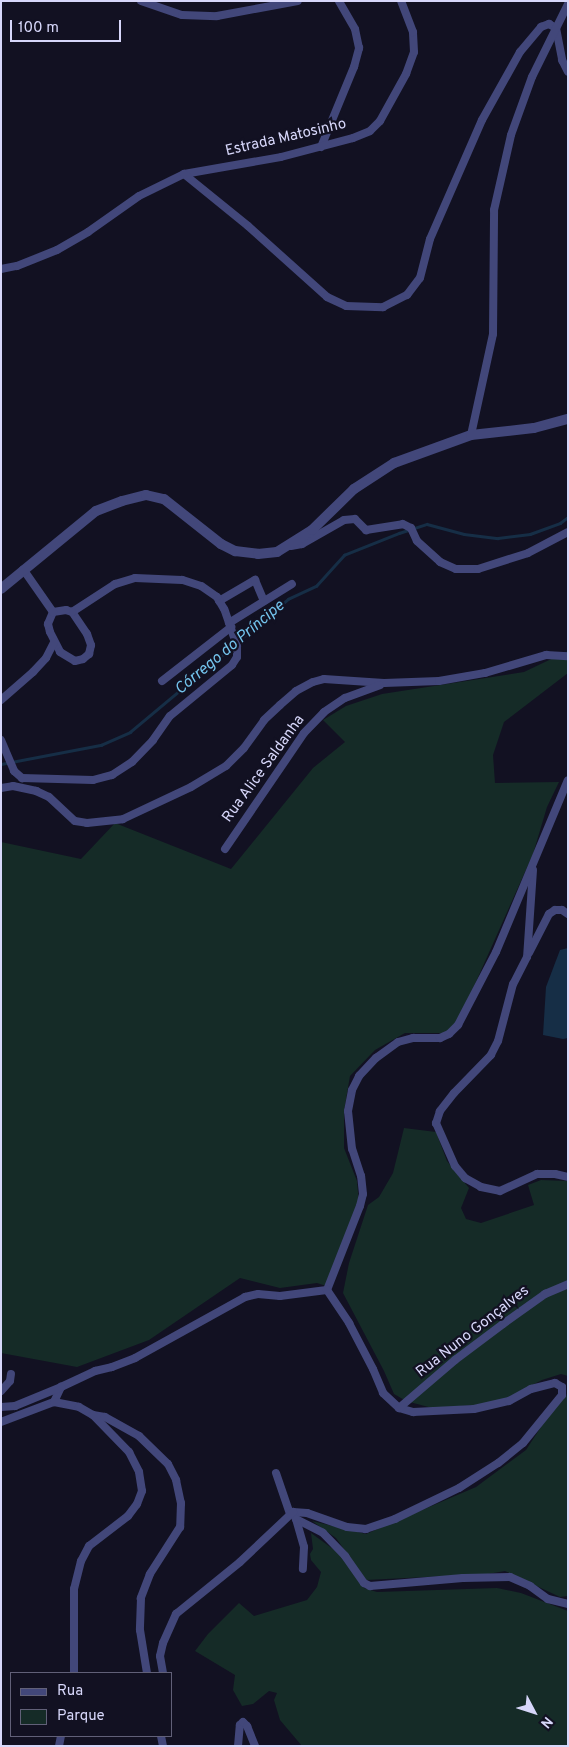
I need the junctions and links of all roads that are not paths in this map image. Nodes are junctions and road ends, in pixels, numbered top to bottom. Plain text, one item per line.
1 (141, 1) edge
2 (298, 1) edge
3 (339, 1) edge
4 (401, 1) edge
5 (568, 4) edge
6 (556, 28) junction
7 (568, 72) edge
8 (321, 146) junction
9 (184, 174) junction
10 (1, 269) edge
11 (568, 419) edge
12 (471, 434) junction
13 (568, 532) edge
14 (288, 546) junction
15 (24, 569) junction
16 (292, 584) dead end
17 (1, 589) edge
18 (219, 601) junction
19 (264, 601) junction
20 (54, 612) junction
21 (72, 612) junction
22 (230, 625) junction
23 (54, 642) junction
24 (568, 656) edge
25 (162, 681) dead end
26 (384, 683) junction
27 (1, 700) edge
28 (1, 740) edge
29 (568, 780) edge
30 (1, 788) edge
31 (225, 849) dead end
32 (534, 861) junction
33 (568, 914) edge
34 (526, 957) junction
35 (568, 1177) edge
36 (568, 1284) edge
37 (327, 1290) junction
38 (11, 1374) dead end
39 (61, 1388) junction
40 (1, 1391) edge
41 (54, 1402) junction
42 (1, 1407) edge
43 (398, 1408) junction
44 (93, 1415) junction
45 (1, 1422) edge
46 (276, 1473) dead end
47 (293, 1515) junction
48 (303, 1569) dead end
49 (568, 1604) edge
50 (74, 1672) edge
51 (147, 1672) edge
52 (163, 1672) edge
53 (238, 1746) edge
54 (255, 1746) edge

1 - 2 street
3 - 8 street
4 - 8 street, Estrada Matosinho
5 - 6 street
6 - 7 street
6 - 9 street
6 - 12 street
8 - 9 street, Estrada Matosinho
9 - 10 street, Estrada Matosinho
11 - 12 street
12 - 14 street
13 - 14 street
14 - 15 street
15 - 17 street
15 - 20 street
16 - 19 street
18 - 19 street
18 - 21 street
18 - 22 street
19 - 22 street
20 - 21 street
20 - 23 street
21 - 23 street
22 - 25 street
22 - 28 street
23 - 27 street
24 - 26 street
26 - 30 street
26 - 31 street, Rua Alice Saldanha
29 - 32 street
32 - 34 street
32 - 37 street
33 - 34 street
34 - 35 street
36 - 43 street, Rua Nuno Gonçalves
37 - 39 street
37 - 43 street
38 - 40 street
39 - 41 street
39 - 42 street
41 - 44 street
41 - 45 street
43 - 47 street
44 - 50 street
44 - 51 street
46 - 47 street
47 - 48 street
47 - 49 street
47 - 52 street
53 - 54 street

